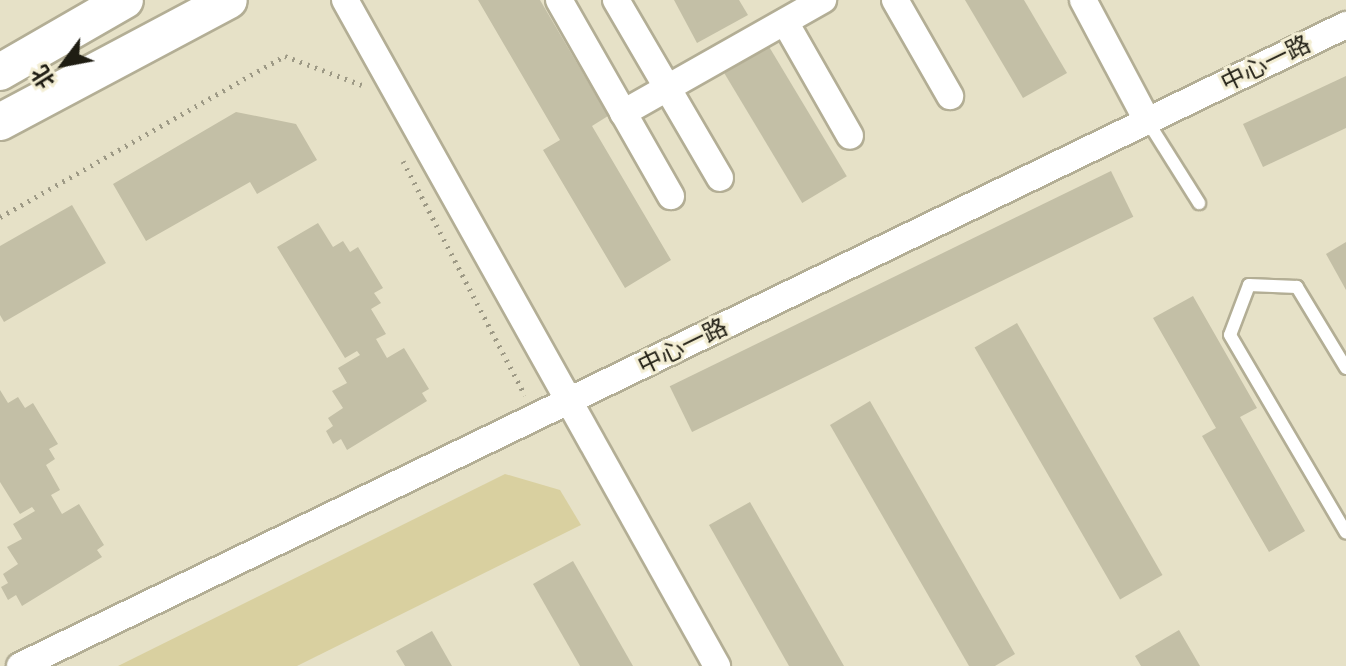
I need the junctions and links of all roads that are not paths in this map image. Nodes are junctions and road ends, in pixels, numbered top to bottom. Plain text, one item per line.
1 (125, 0) edge
2 (229, 0) edge
3 (345, 0) edge
4 (559, 0) edge
5 (616, 0) edge
6 (823, 0) edge
7 (895, 0) edge
8 (1083, 0) edge
9 (785, 22) junction
10 (1346, 25) edge
11 (0, 72) edge
12 (667, 88) junction
13 (950, 96) dead end
14 (623, 113) junction
15 (0, 122) edge
16 (1148, 122) junction
17 (850, 136) dead end
18 (720, 178) dead end
19 (671, 196) dead end
20 (1199, 203) dead end
21 (1346, 368) edge
22 (572, 401) junction
23 (1346, 533) edge
24 (20, 666) edge
25 (717, 666) edge

1 - 11 main road
2 - 15 main road
3 - 22 street
4 - 14 street
5 - 12 street
6 - 9 street
7 - 13 street
8 - 16 street
9 - 12 street
9 - 17 street
10 - 16 street, 中心一路
12 - 14 street
12 - 18 street
14 - 19 street
16 - 20 lane
16 - 22 street, 中心一路
21 - 23 lane
22 - 24 street, 中心一路
22 - 25 street

